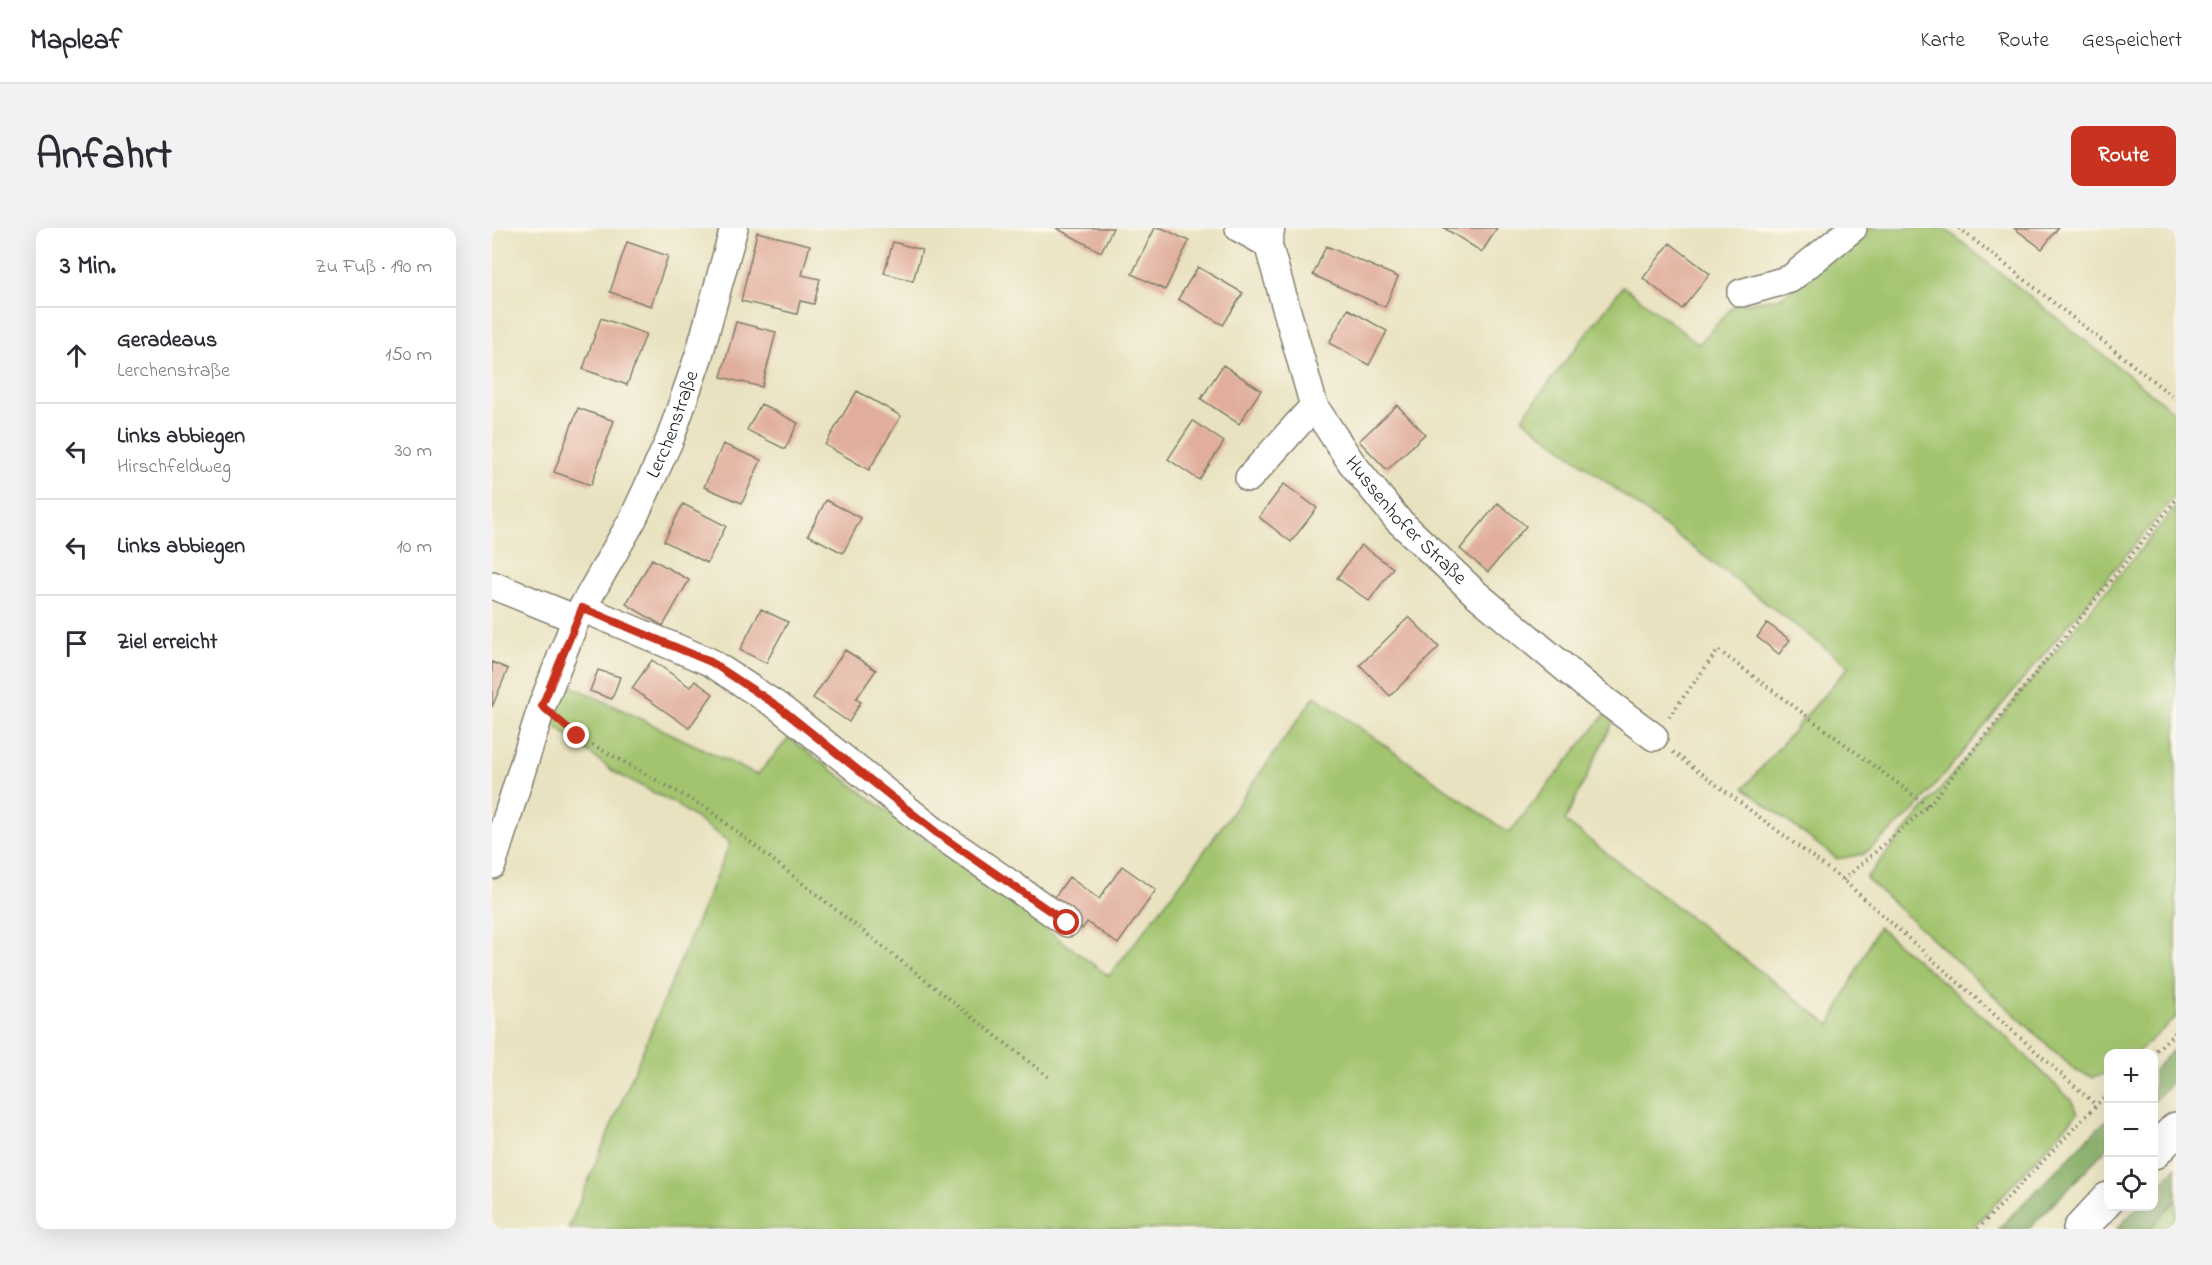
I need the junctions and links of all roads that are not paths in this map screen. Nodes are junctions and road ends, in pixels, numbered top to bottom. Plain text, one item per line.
1 (734, 228) edge
2 (1239, 228) edge
3 (1853, 228) edge
4 (1270, 236) edge
5 (1741, 293) dead end
6 (1314, 406) junction
7 (1249, 478) dead end
8 (492, 585) edge
9 (579, 613) junction
10 (1654, 737) road end
11 (492, 865) edge
12 (1067, 923) dead end
13 (2176, 1129) edge
14 (2158, 1148) edge
15 (2104, 1204) edge
16 (2080, 1229) edge

1 - 9 street, Lerchenstraße
2 - 4 street
3 - 5 street
4 - 6 street, Hussenhofer Straße
6 - 7 street
6 - 10 street, Hussenhofer Straße
8 - 9 street
9 - 11 street, Lerchenstraße
9 - 12 street
13 - 14 street
15 - 16 street

